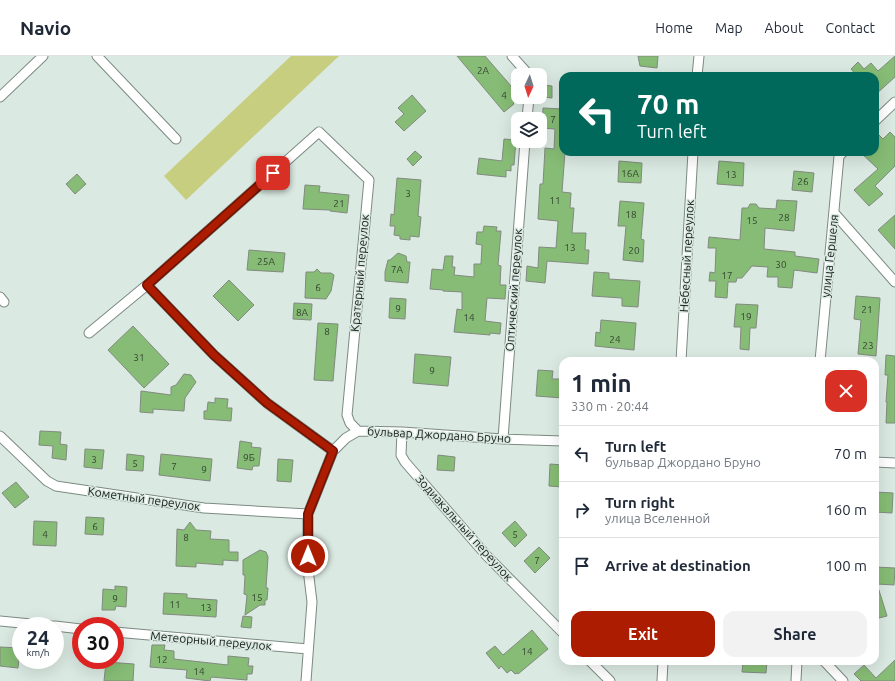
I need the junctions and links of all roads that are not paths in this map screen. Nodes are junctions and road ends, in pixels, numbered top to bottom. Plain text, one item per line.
1 (43, 56) edge
2 (97, 56) edge
3 (512, 56) edge
4 (699, 56) edge
5 (523, 68) edge
6 (698, 72) edge
7 (0, 97) edge
8 (895, 102) edge
9 (879, 117) edge
10 (176, 139) dead end
11 (524, 148) edge
12 (693, 156) edge
13 (839, 156) edge
14 (835, 214) junction
15 (895, 282) edge
16 (147, 285) junction
17 (89, 333) dead end
18 (681, 357) edge
19 (820, 357) edge
20 (358, 431) junction
21 (402, 432) junction
22 (0, 436) edge
23 (503, 439) junction
24 (559, 441) edge
25 (333, 451) junction
26 (879, 462) edge
27 (895, 464) edge
28 (308, 514) junction
29 (0, 621) edge
30 (12, 622) edge
31 (559, 629) edge
32 (124, 633) edge
33 (308, 649) junction
34 (594, 665) edge
35 (663, 665) edge
36 (797, 665) edge
37 (828, 665) edge
38 (306, 681) edge
39 (610, 681) edge
40 (662, 681) edge
41 (796, 681) edge
42 (843, 681) edge

1 - 7 street
2 - 10 street
3 - 5 street
4 - 6 street
8 - 9 street
11 - 23 street, Оптический переулок
12 - 18 street, Небесный переулок
13 - 14 street, улица Гершеля
14 - 15 street
14 - 19 street, улица Гершеля
16 - 17 street
16 - 20 street, Кратерный переулок
16 - 25 street
20 - 21 street, бульвар Джордано Бруно
20 - 25 street, бульвар Джордано Бруно
21 - 23 street, бульвар Джордано Бруно
21 - 31 street, Зодиакальный переулок
22 - 28 street, Кометный переулок
23 - 24 street, бульвар Джордано Бруно
25 - 28 street
26 - 27 street
28 - 33 street
29 - 30 street
32 - 33 street, Метеорный переулок
33 - 38 street
34 - 39 street
35 - 40 street
36 - 41 street
37 - 42 street

